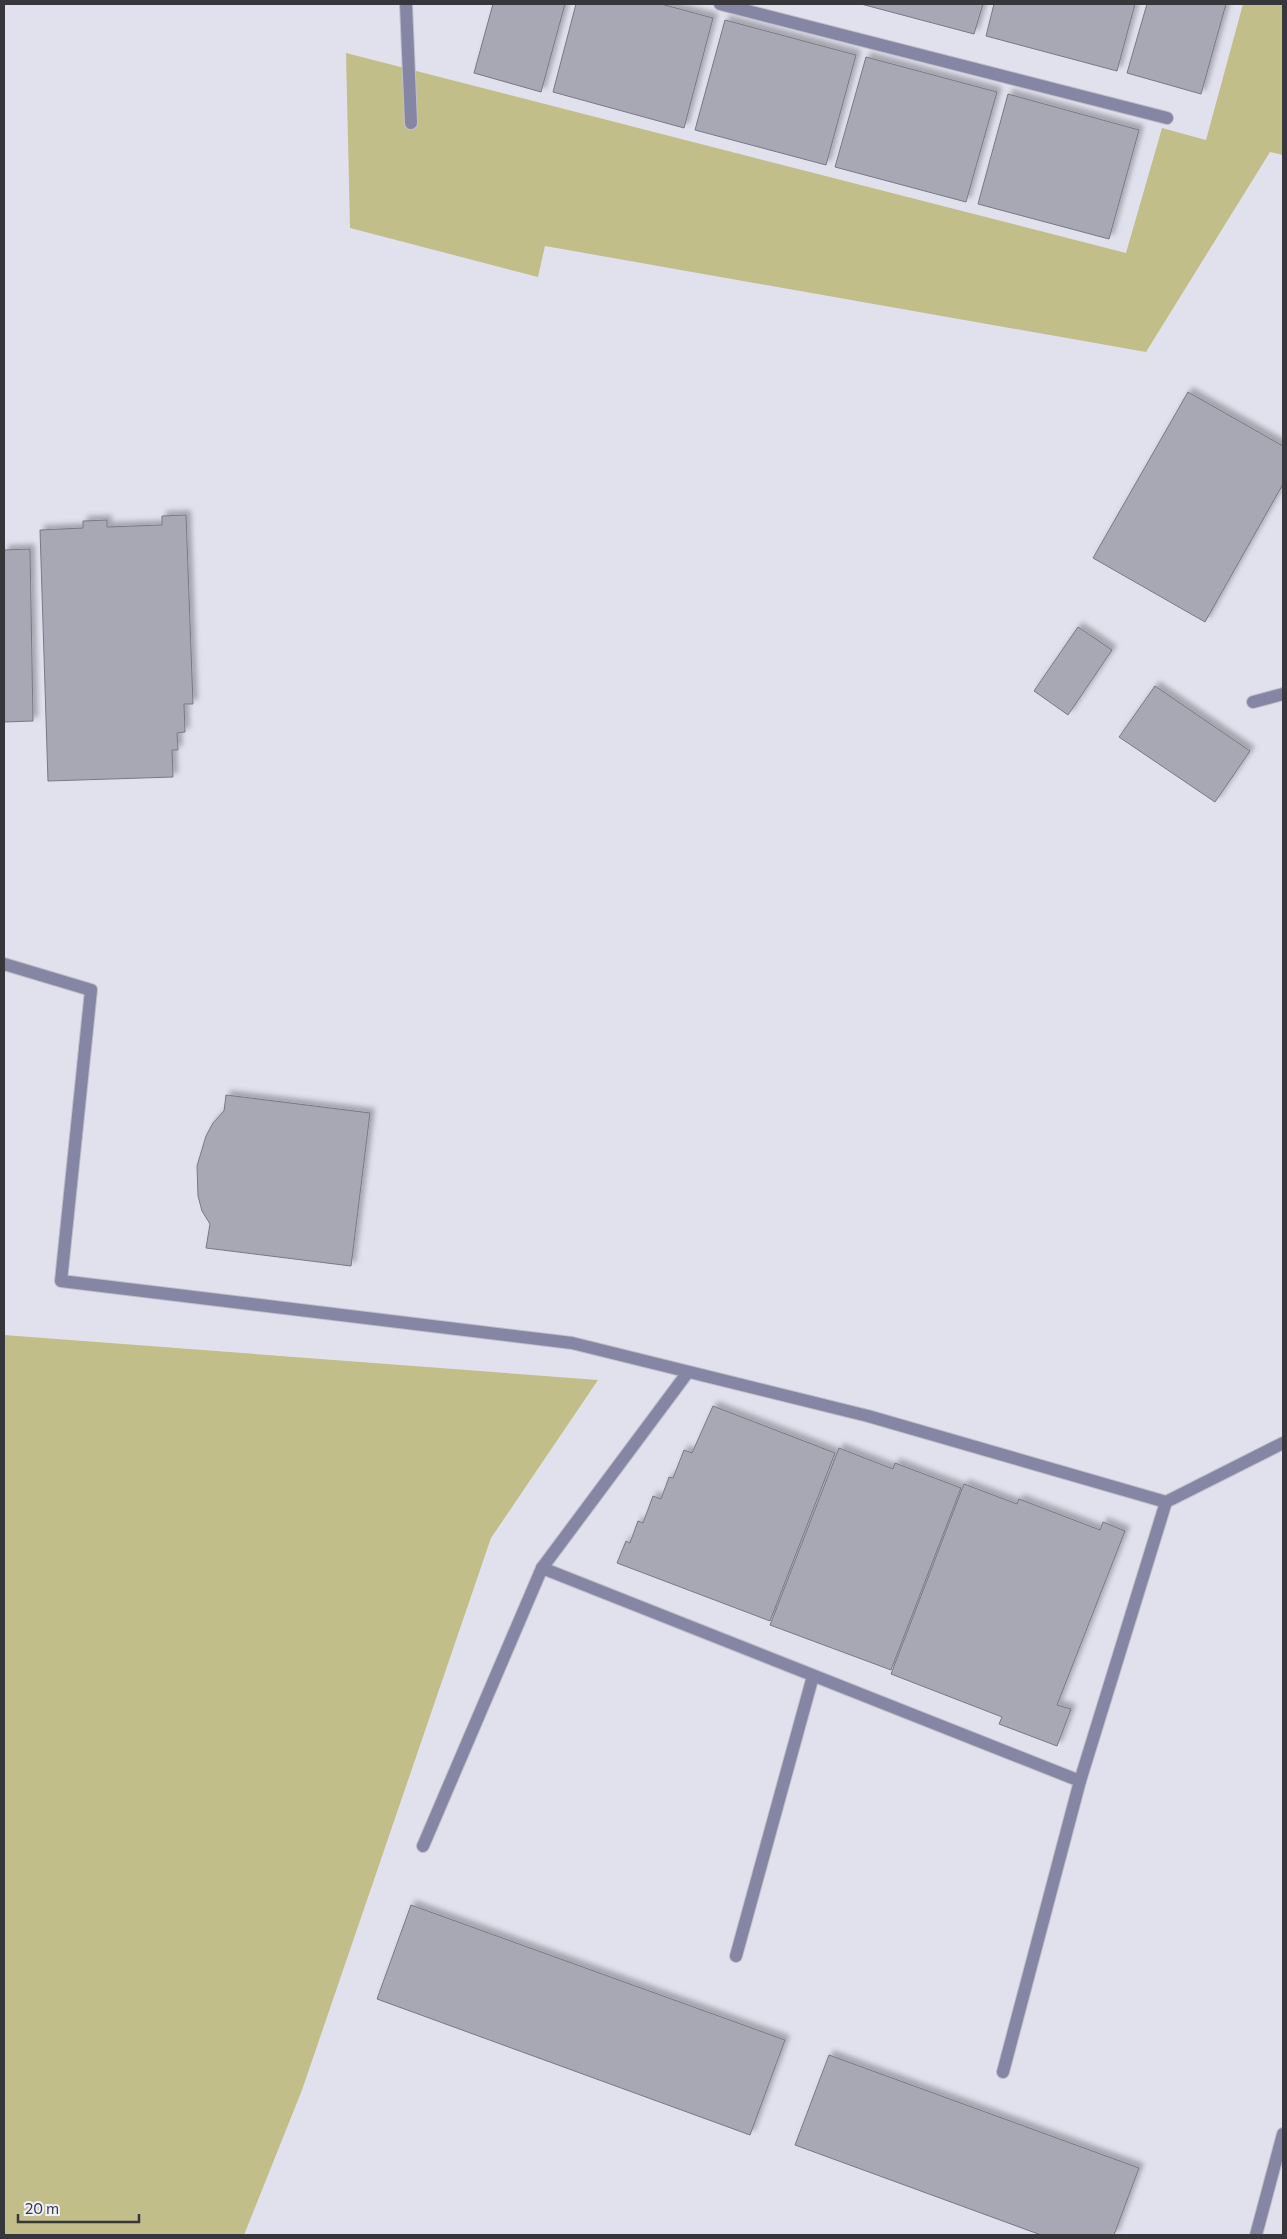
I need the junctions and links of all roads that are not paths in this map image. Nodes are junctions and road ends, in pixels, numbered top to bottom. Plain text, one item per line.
1 (406, 4) edge
2 (720, 4) edge
3 (1168, 118) dead end
4 (412, 123) dead end
5 (1283, 694) edge
6 (1253, 702) dead end
7 (4, 964) edge
8 (688, 1372) junction
9 (1283, 1443) edge
10 (1166, 1502) junction
11 (542, 1568) junction
12 (813, 1676) junction
13 (1080, 1781) junction
14 (423, 1846) dead end
15 (736, 1956) dead end
16 (1003, 2072) dead end
17 (1283, 2134) edge
18 (1256, 2235) edge

1 - 4 street
2 - 3 street
5 - 6 street
7 - 8 street
8 - 10 street
8 - 11 street
9 - 10 street
10 - 13 street
11 - 12 street
11 - 14 street
12 - 13 street
12 - 15 street
13 - 16 street
17 - 18 street

